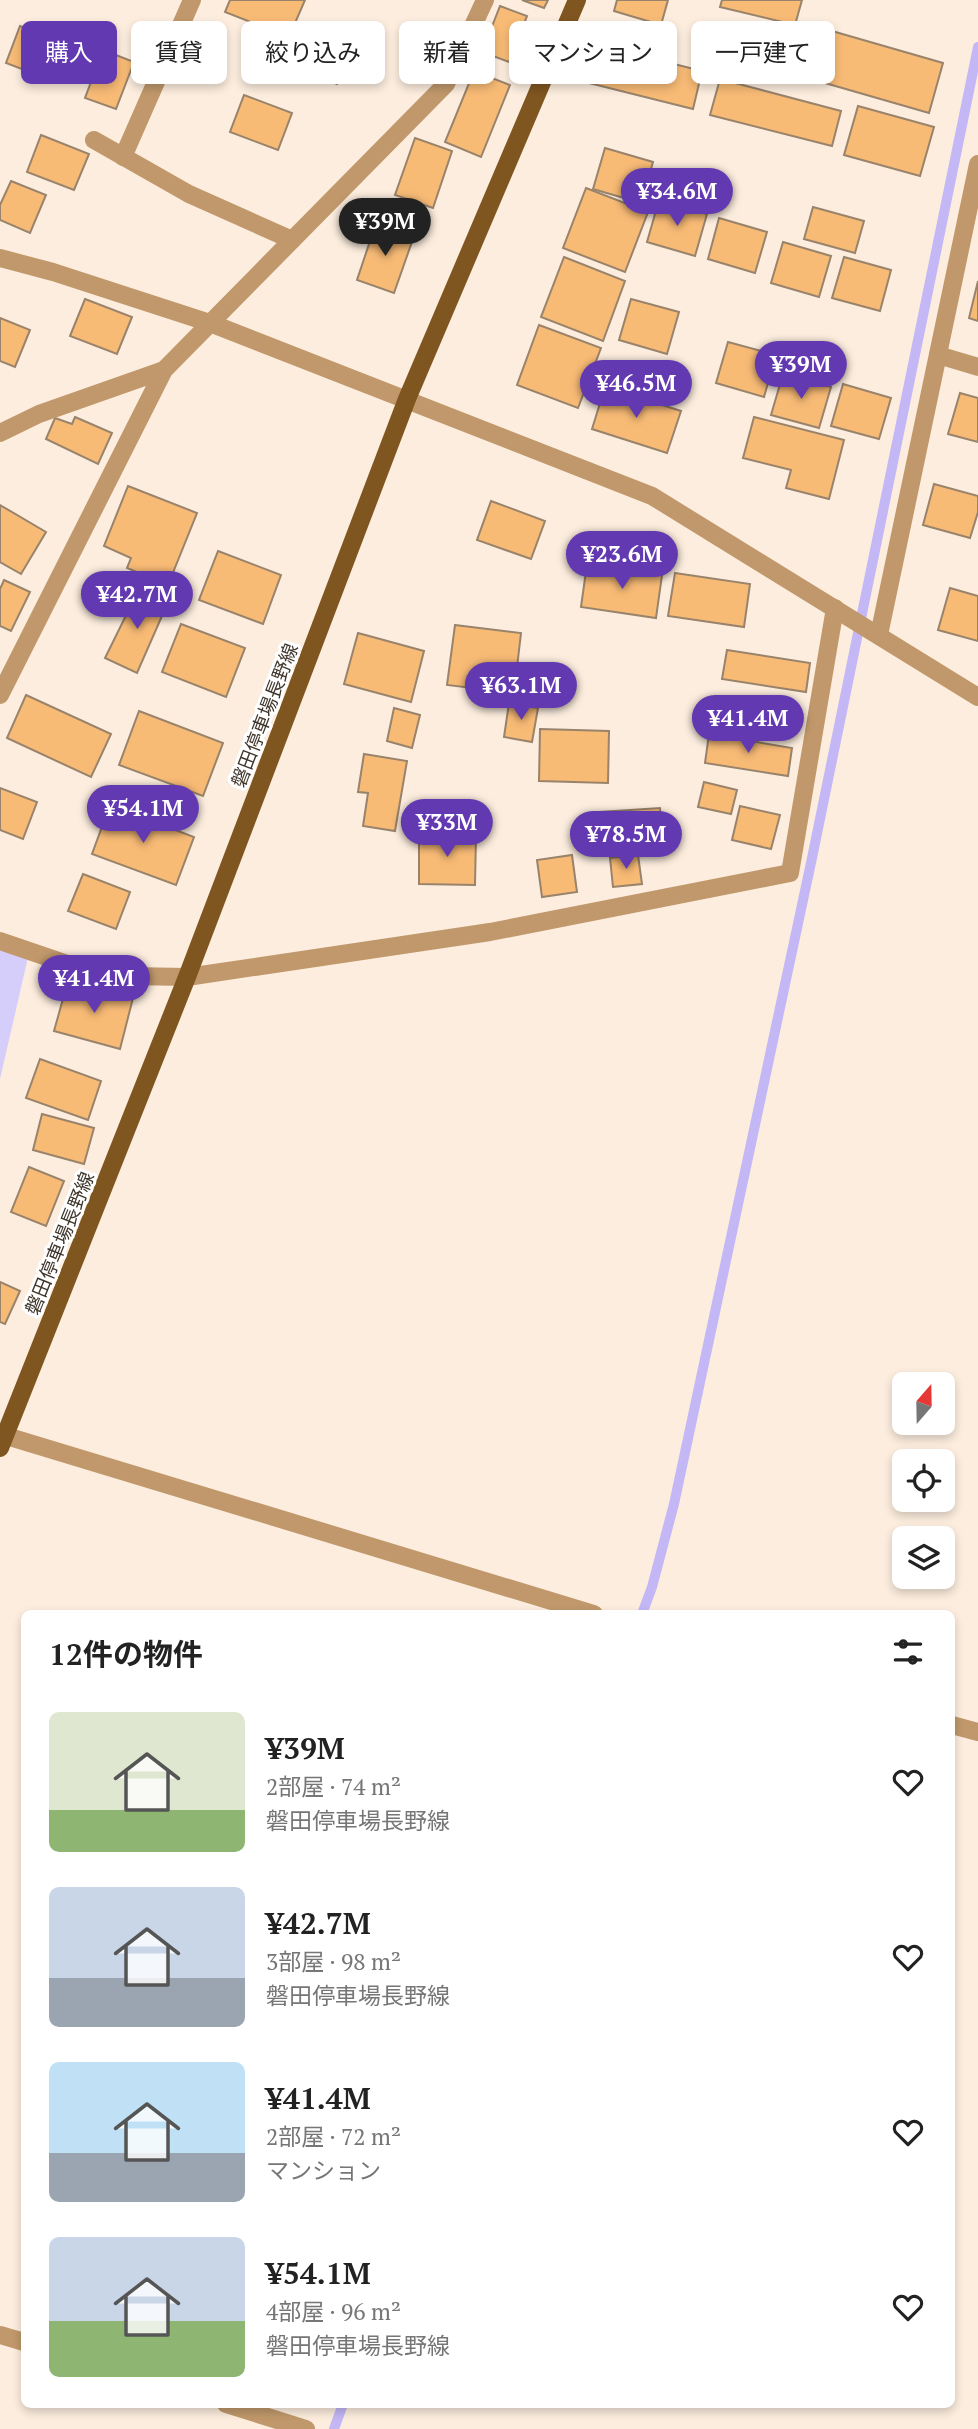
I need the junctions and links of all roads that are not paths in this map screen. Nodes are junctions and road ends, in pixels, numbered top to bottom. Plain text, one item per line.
1 (192, 0) edge
2 (485, 0) edge
3 (576, 0) edge
4 (94, 140) dead end
5 (123, 157) junction
6 (978, 164) edge
7 (292, 240) junction
8 (0, 258) edge
9 (210, 323) junction
10 (938, 355) junction
11 (978, 367) edge
12 (164, 370) junction
13 (407, 400) junction
14 (0, 433) edge
15 (835, 608) junction
16 (879, 635) junction
17 (0, 695) edge
18 (978, 697) edge
19 (0, 942) edge
20 (187, 977) junction
21 (2, 1440) edge
22 (580, 1610) edge
23 (955, 1726) edge
24 (978, 1732) edge
25 (0, 2335) edge
26 (21, 2341) edge
27 (239, 2408) edge
28 (306, 2429) edge

1 - 5 street
2 - 7 street
3 - 13 main road, 磐田停車場長野線
4 - 5 street
5 - 7 street
6 - 10 street
7 - 9 street
8 - 9 street
9 - 12 street
9 - 13 street
10 - 11 street
10 - 16 street
12 - 14 street
12 - 17 street
13 - 15 street
13 - 20 main road, 磐田停車場長野線
15 - 16 street
15 - 20 street
16 - 18 street
19 - 20 street
20 - 21 main road, 磐田停車場長野線
21 - 22 street
23 - 24 street
25 - 26 street
27 - 28 street

